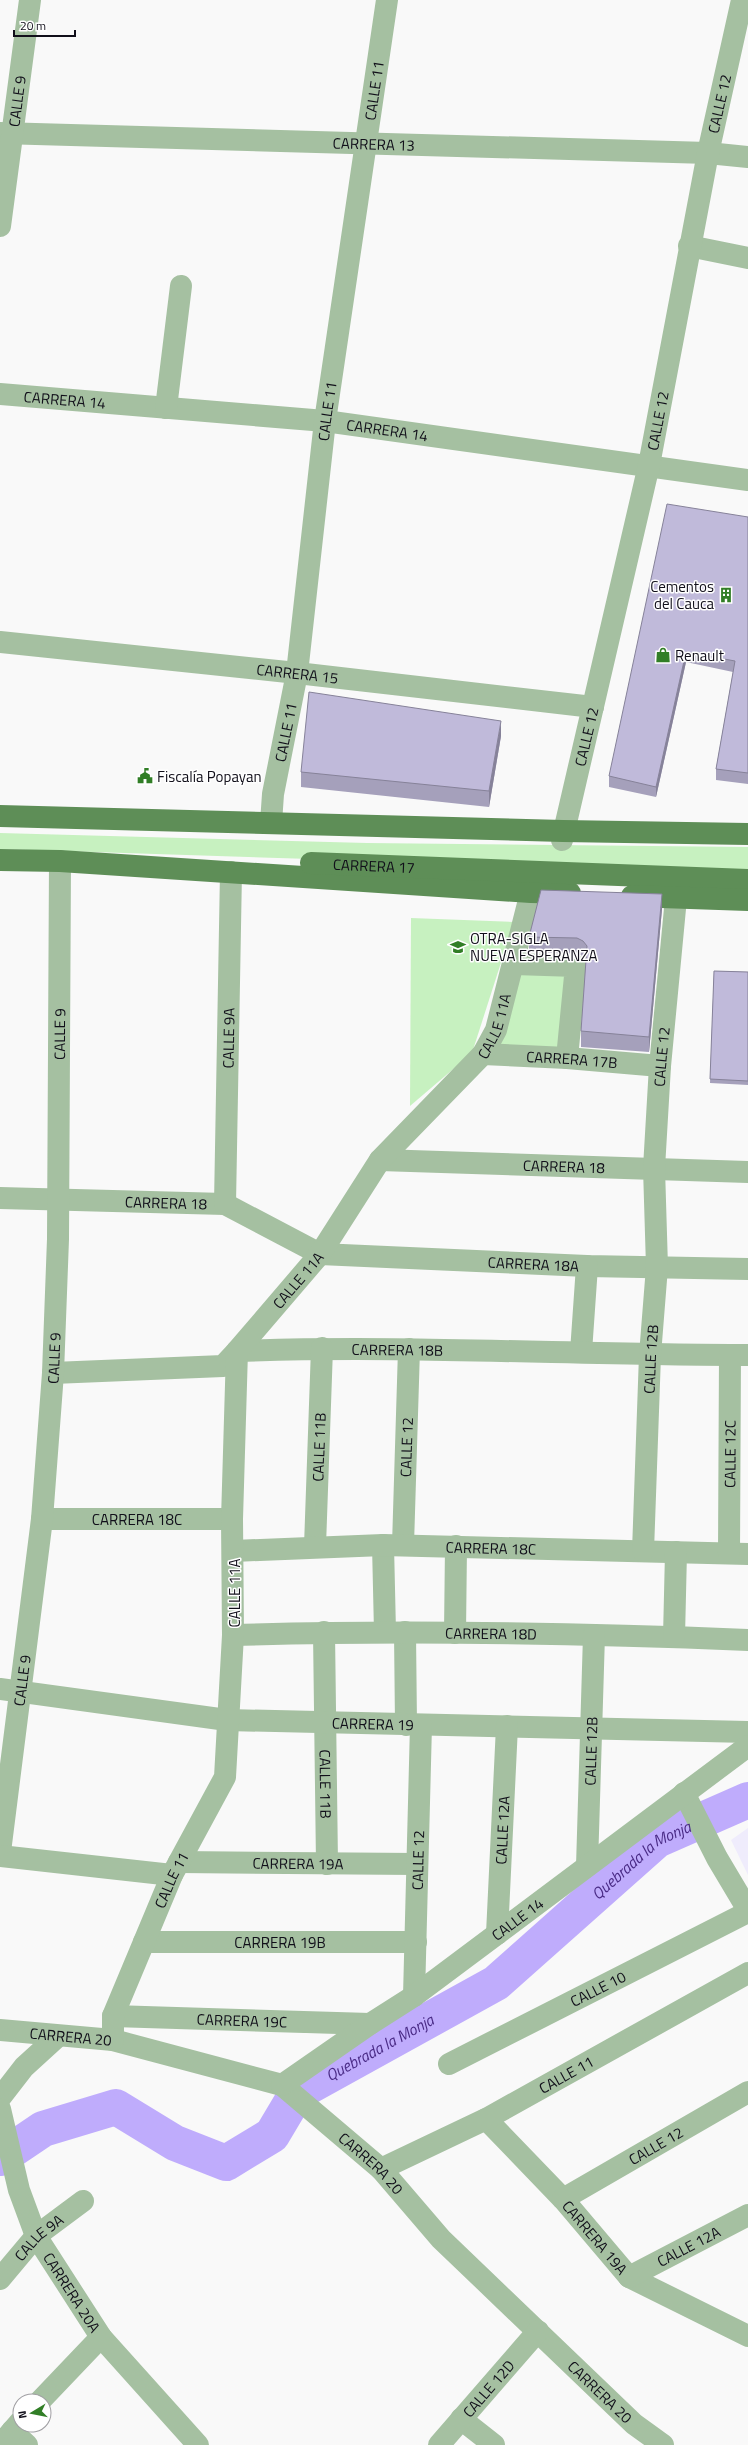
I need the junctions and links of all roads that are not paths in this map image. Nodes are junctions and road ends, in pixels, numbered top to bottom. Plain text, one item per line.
1 (30, 0) edge
2 (386, 0) edge
3 (742, 0) edge
4 (7, 133) edge
5 (364, 144) junction
6 (708, 153) junction
7 (748, 157) edge
8 (0, 226) edge
9 (689, 246) junction
10 (748, 258) edge
11 (181, 286) dead end
12 (0, 394) edge
13 (166, 408) junction
14 (325, 421) junction
15 (649, 465) junction
16 (748, 480) edge
17 (0, 642) edge
18 (297, 673) junction
19 (593, 707) junction
20 (0, 816) edge
21 (271, 823) junction
22 (0, 829) edge
23 (748, 834) edge
24 (563, 836) junction
25 (748, 843) edge
26 (0, 853) edge
27 (0, 860) edge
28 (60, 861) junction
29 (231, 872) junction
30 (748, 880) edge
31 (600, 883) junction
32 (531, 892) junction
33 (676, 898) junction
34 (748, 900) edge
35 (514, 964) junction
36 (483, 1054) junction
37 (567, 1058) junction
38 (660, 1066) junction
39 (380, 1160) junction
40 (654, 1168) junction
41 (748, 1172) edge
42 (0, 1198) edge
43 (58, 1200) junction
44 (225, 1204) junction
45 (320, 1254) junction
46 (587, 1266) junction
47 (657, 1267) junction
48 (748, 1269) edge
49 (322, 1348) junction
50 (409, 1350) junction
51 (237, 1351) junction
52 (581, 1352) junction
53 (650, 1355) junction
54 (739, 1355) edge
55 (53, 1373) junction
56 (42, 1519) junction
57 (232, 1519) junction
58 (393, 1545) junction
59 (315, 1546) junction
60 (456, 1546) junction
61 (234, 1551) junction
62 (643, 1551) junction
63 (676, 1552) junction
64 (738, 1553) edge
65 (324, 1632) junction
66 (395, 1632) junction
67 (455, 1633) junction
68 (233, 1635) junction
69 (594, 1635) junction
70 (674, 1637) junction
71 (748, 1640) edge
72 (9, 1690) edge
73 (227, 1720) junction
74 (324, 1723) junction
75 (413, 1725) junction
76 (507, 1726) junction
77 (591, 1728) junction
78 (748, 1732) edge
79 (748, 1746) edge
80 (688, 1800) junction
81 (0, 1852) edge
82 (0, 1856) edge
83 (327, 1864) junction
84 (417, 1864) junction
85 (587, 1866) junction
86 (176, 1869) junction
87 (748, 1911) edge
88 (497, 1934) junction
89 (144, 1942) junction
90 (416, 1942) junction
91 (748, 1973) edge
92 (414, 1996) junction
93 (113, 2016) junction
94 (370, 2024) junction
95 (0, 2030) edge
96 (58, 2036) junction
97 (113, 2040) junction
98 (449, 2064) dead end
99 (288, 2091) junction
100 (748, 2092) edge
101 (0, 2107) edge
102 (486, 2119) junction
103 (381, 2170) junction
104 (563, 2199) junction
105 (83, 2202) dead end
106 (748, 2215) edge
107 (36, 2236) junction
108 (629, 2277) junction
109 (0, 2279) edge
110 (538, 2331) junction
111 (748, 2336) edge
112 (101, 2337) junction
113 (48, 2393) edge
114 (461, 2419) junction
115 (198, 2445) edge
116 (439, 2445) edge
117 (494, 2445) edge
118 (663, 2445) edge

1 - 4 street, CALLE 9
2 - 5 street, CALLE 11
3 - 6 street, CALLE 12
4 - 5 street, CARRERA 13
4 - 8 street, CALLE 9
5 - 6 street, CARRERA 13
5 - 14 street, CALLE 11
6 - 7 street, CARRERA 13
6 - 9 street, CALLE 12
9 - 10 street
9 - 15 street, CALLE 12
11 - 13 street
12 - 13 street, CARRERA 14
13 - 14 street, CARRERA 14
14 - 15 street, CARRERA 14
14 - 18 street, CALLE 11
15 - 16 street, CARRERA 14
15 - 19 street, CALLE 12
17 - 18 street, CARRERA 15
18 - 19 street, CARRERA 15
18 - 21 street, CALLE 11
19 - 24 street, CALLE 12
20 - 21 main road, CARRERA 17
21 - 24 main road, CARRERA 17
22 - 24 main road, CARRERA 17
23 - 24 main road, CARRERA 17
24 - 25 main road, CARRERA 17
26 - 31 main road, CARRERA 17
27 - 28 main road
28 - 29 main road
28 - 43 street, CALLE 9
29 - 32 main road
29 - 44 street, CALLE 9A
30 - 31 main road, CARRERA 17
31 - 32 main road
31 - 33 main road
32 - 35 street, CALLE 11A
33 - 34 main road
33 - 38 street, CALLE 12
35 - 36 street, CALLE 11A
35 - 37 street
36 - 37 street, CARRERA 17B
36 - 39 street, CALLE 11A
37 - 38 street, CARRERA 17B
38 - 40 street, CALLE 12
39 - 40 street, CARRERA 18
39 - 45 street, CALLE 11A
40 - 41 street, CARRERA 18
40 - 47 street, CALLE 12B
42 - 43 street, CARRERA 18
43 - 44 street, CARRERA 18
43 - 55 street, CALLE 9
44 - 45 street, CARRERA 18
45 - 46 street, CARRERA 18A
45 - 51 street, CALLE 11A
46 - 47 street, CARRERA 18A
46 - 52 street
47 - 48 street, CARRERA 18A
47 - 53 street, CALLE 12B
49 - 50 street, CARRERA 18B
49 - 51 street, CARRERA 18B
49 - 59 street, CALLE 11B
50 - 52 street, CARRERA 18B
50 - 58 street, CALLE 12
51 - 55 street
51 - 57 street, CALLE 11A
52 - 53 street, CARRERA 18B
53 - 54 street, CARRERA 18B
53 - 62 street, CALLE 12B
54 - 64 street, CALLE 12C
55 - 56 street, CALLE 9
56 - 57 street, CARRERA 18C
56 - 72 street, CALLE 9
57 - 61 street, CALLE 11A
58 - 59 street, CARRERA 18C
58 - 60 street, CARRERA 18C
58 - 66 street, CALLE 12
59 - 61 street, CARRERA 18C
60 - 62 street, CARRERA 18C
60 - 67 street
61 - 68 street, CALLE 11A
62 - 63 street, CARRERA 18C
63 - 64 street, CARRERA 18C
63 - 70 street
65 - 66 street, CARRERA 18D
65 - 68 street, CARRERA 18D
65 - 74 street, CALLE 11B
66 - 67 street, CARRERA 18D
66 - 75 street, CALLE 12
67 - 69 street, CARRERA 18D
68 - 73 street, CALLE 11A
69 - 70 street, CARRERA 18D
69 - 77 street, CALLE 12B
70 - 71 street, CARRERA 18D
72 - 73 street, CARRERA 19
72 - 81 street, CALLE 9
73 - 74 street, CARRERA 19
73 - 86 street, CALLE 11
74 - 75 street, CARRERA 19
74 - 83 street, CALLE 11B
75 - 76 street, CARRERA 19
75 - 84 street, CALLE 12
76 - 77 street, CARRERA 19
76 - 88 street, CALLE 12A
77 - 78 street, CARRERA 19
77 - 85 street, CALLE 12B
79 - 80 street, CALLE 14
80 - 85 street, CALLE 14
80 - 87 street
82 - 86 street, CARRERA 19A
83 - 84 street, CARRERA 19A
83 - 86 street, CARRERA 19A
84 - 90 street, CALLE 12
85 - 88 street, CALLE 14
86 - 89 street, CALLE 11
87 - 98 street, CALLE 10
88 - 92 street, CALLE 14
89 - 90 street, CARRERA 19B
89 - 93 street, CALLE 11
90 - 92 street, CALLE 12
91 - 102 street, CALLE 11
92 - 94 street, CALLE 14
93 - 94 street, CARRERA 19C
93 - 97 street, CALLE 11
94 - 99 street, CALLE 14
95 - 96 street, CARRERA 20
96 - 97 street, CARRERA 20
96 - 101 street
97 - 99 street, CARRERA 20
99 - 103 street, CARRERA 20
100 - 104 street, CALLE 12
101 - 107 street, CARRERA 20A
102 - 103 street, CALLE 11
102 - 104 street, CARRERA 19A
103 - 110 street, CARRERA 20
104 - 108 street, CARRERA 19A
105 - 107 street, CALLE 9A
106 - 108 street, CALLE 12A
107 - 109 street, CALLE 9A
107 - 112 street, CARRERA 20A
108 - 111 street, CARRERA 19A
110 - 114 street, CALLE 12D
110 - 118 street, CARRERA 20
112 - 113 street
112 - 115 street, CARRERA 20A
114 - 116 street, CALLE 12D
114 - 117 street

